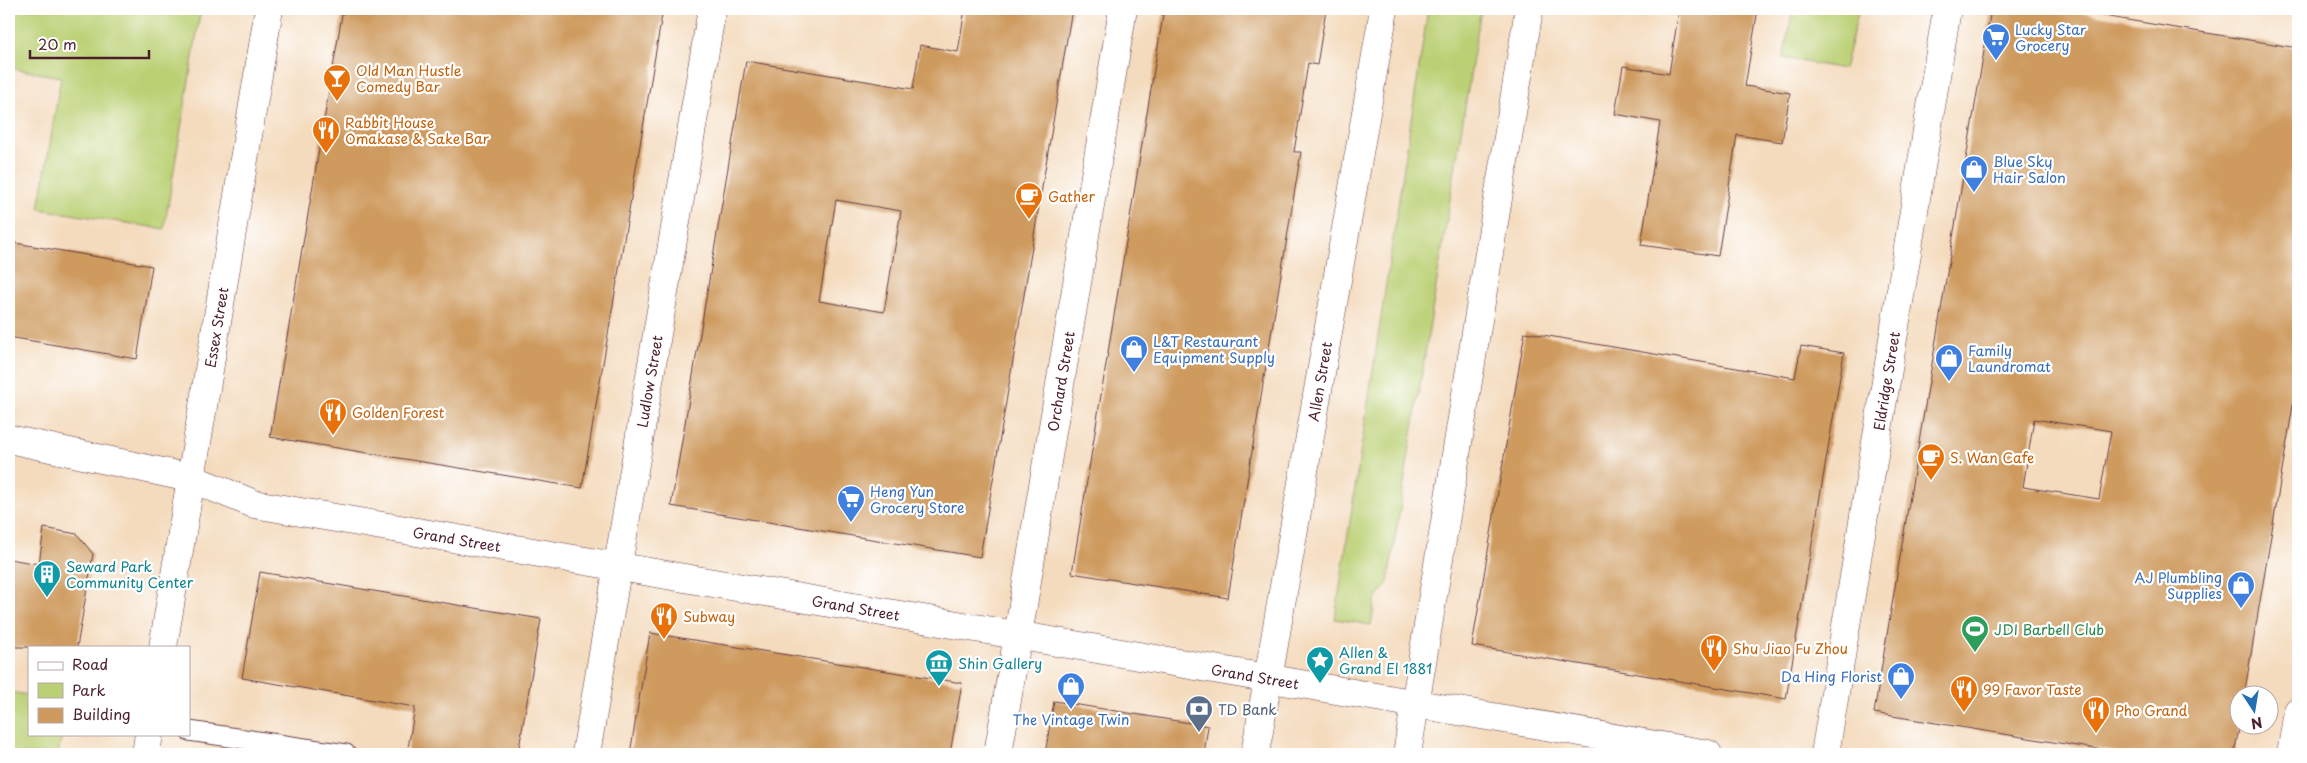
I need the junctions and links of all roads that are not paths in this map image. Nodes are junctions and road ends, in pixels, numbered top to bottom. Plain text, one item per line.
1 (270, 9) edge
2 (712, 9) edge
3 (1123, 9) edge
4 (1384, 9) edge
5 (1529, 9) edge
6 (1947, 9) edge
7 (9, 439) edge
8 (190, 478) junction
9 (616, 567) junction
10 (1018, 636) junction
11 (163, 646) edge
12 (1267, 678) junction
13 (1416, 704) junction
14 (2298, 711) edge
15 (190, 731) edge
16 (149, 736) edge
17 (146, 754) edge
18 (346, 754) edge
19 (586, 754) edge
20 (998, 754) edge
21 (1255, 754) edge
22 (1407, 754) edge
23 (1708, 754) edge
24 (1825, 754) edge
25 (2292, 754) edge

1 - 8 main road, Essex Street
2 - 9 main road, Ludlow Street
3 - 10 main road, Orchard Street
4 - 12 main road, Allen Street
5 - 13 main road
6 - 24 main road, Eldridge Street
7 - 8 main road, Grand Street
8 - 9 main road, Grand Street
8 - 11 main road, Essex Street
9 - 10 main road, Grand Street
9 - 19 main road, Ludlow Street
10 - 12 main road, Grand Street
10 - 20 main road, Orchard Street
12 - 13 main road, Grand Street
12 - 21 main road, Allen Street
13 - 22 main road
13 - 23 main road, Grand Street
14 - 25 main road
15 - 18 lane
16 - 17 main road

